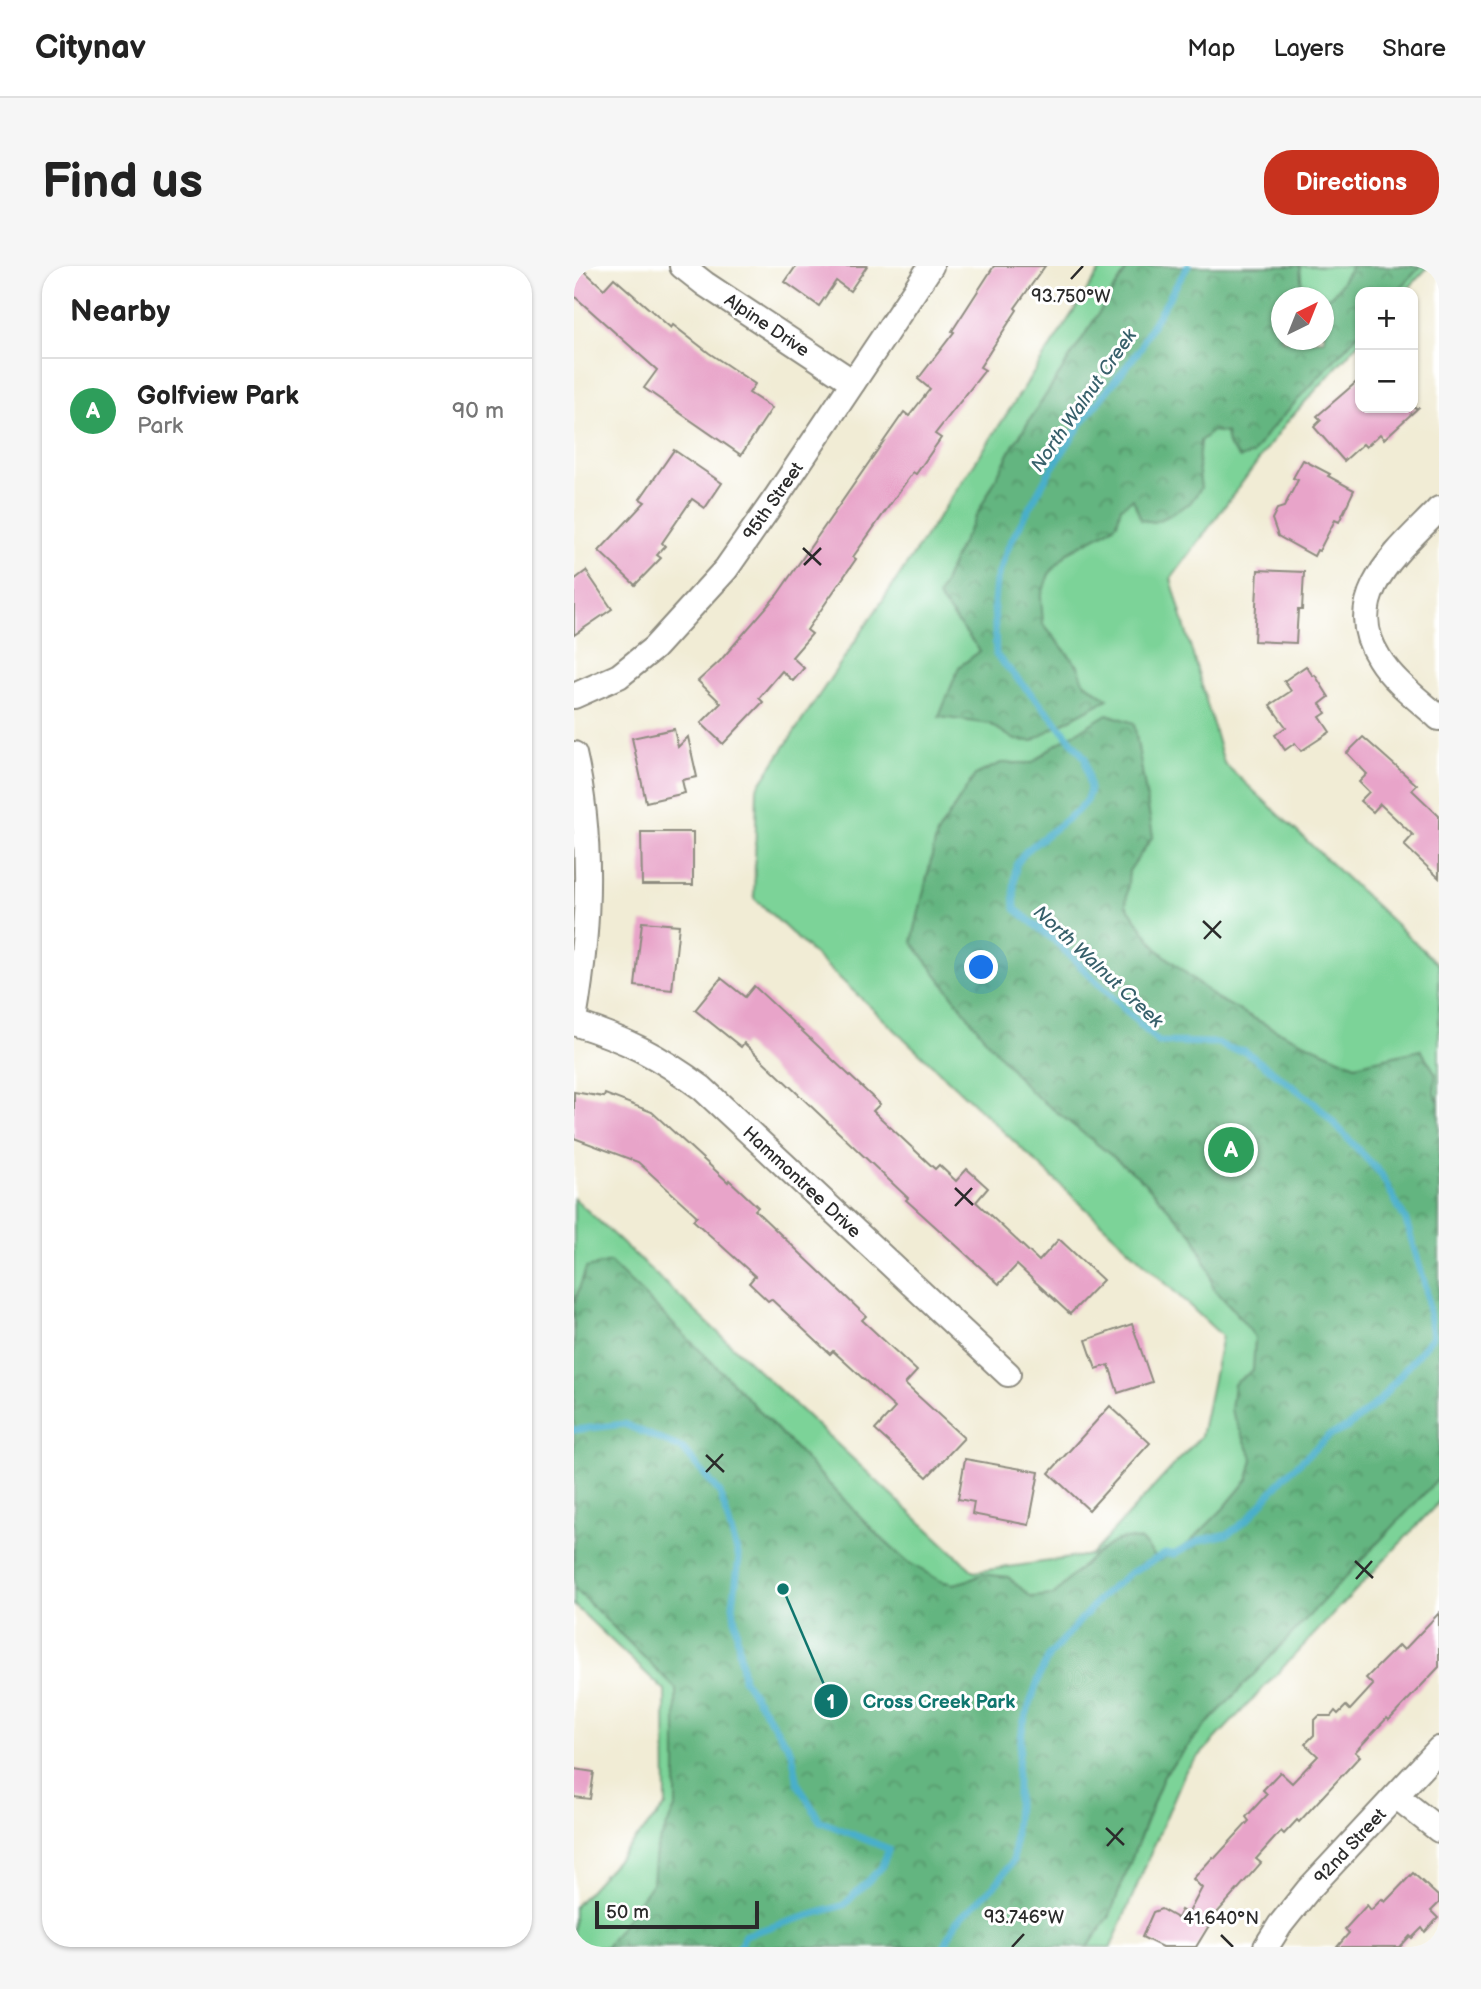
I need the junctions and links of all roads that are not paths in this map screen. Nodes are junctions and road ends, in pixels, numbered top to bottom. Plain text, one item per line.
1 (682, 266) edge
2 (931, 266) edge
3 (853, 382) junction
4 (1439, 509) edge
5 (574, 696) edge
6 (1439, 718) edge
7 (574, 754) edge
8 (574, 1022) edge
9 (1008, 1374) dead end
10 (1439, 1749) edge
11 (1395, 1796) junction
12 (1439, 1830) edge
13 (1266, 1947) edge

1 - 3 street, Alpine Drive
2 - 3 street, 95th Street
3 - 5 street, 95th Street
4 - 6 street
7 - 8 street
8 - 9 street, Hammontree Drive
10 - 11 street, 92nd Street
11 - 12 street
11 - 13 street, 92nd Street

